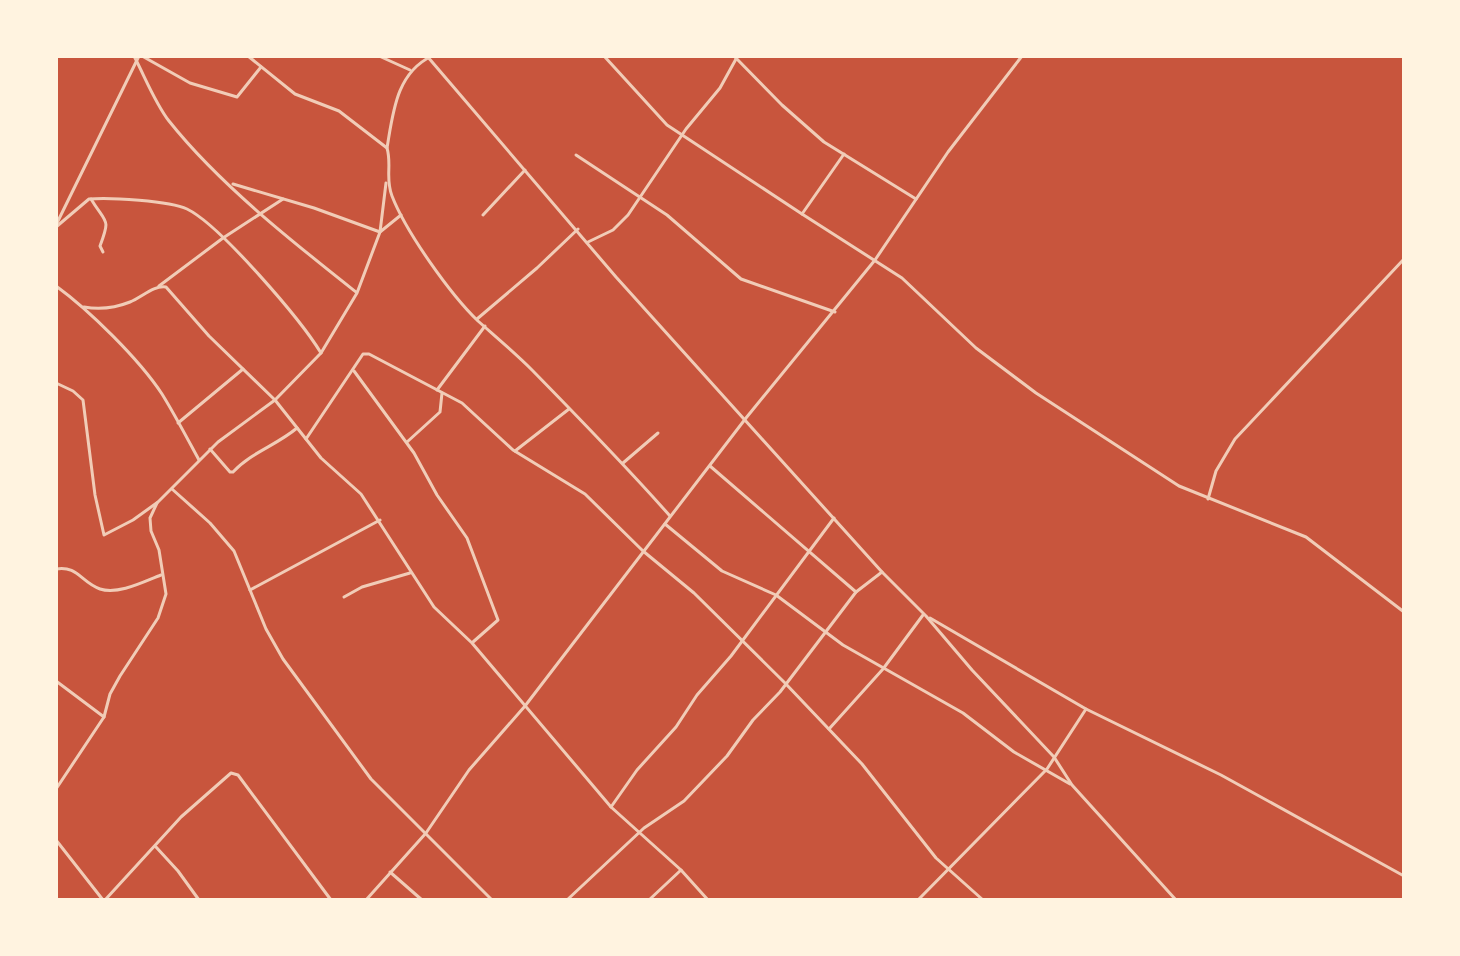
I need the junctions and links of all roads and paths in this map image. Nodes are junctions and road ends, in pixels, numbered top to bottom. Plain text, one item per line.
1 (248, 56) edge
2 (379, 56) edge
3 (429, 56) edge
4 (604, 56) edge
5 (1022, 56) edge
6 (138, 57) edge
7 (735, 58) edge
8 (261, 67) junction
9 (410, 70) junction
10 (683, 137) junction
11 (387, 148) junction
12 (844, 154) junction
13 (576, 155) dead end
14 (525, 170) junction
15 (387, 180) junction
16 (229, 183) junction
17 (640, 198) junction
18 (91, 199) junction
19 (283, 199) junction
20 (916, 199) junction
21 (262, 213) junction
22 (802, 214) junction
23 (401, 215) junction
24 (483, 215) dead end
25 (56, 226) edge
26 (578, 229) junction
27 (380, 232) junction
28 (223, 238) junction
29 (588, 242) junction
30 (103, 252) dead end
31 (1404, 259) edge
32 (875, 260) junction
33 (56, 286) edge
34 (159, 286) junction
35 (357, 293) junction
36 (84, 307) junction
37 (835, 312) junction
38 (477, 319) junction
39 (485, 326) junction
40 (321, 353) junction
41 (244, 368) junction
42 (354, 371) junction
43 (56, 383) edge
44 (440, 392) junction
45 (275, 400) junction
46 (570, 409) junction
47 (746, 418) junction
48 (178, 423) junction
49 (297, 428) junction
50 (658, 433) dead end
51 (306, 439) junction
52 (407, 442) junction
53 (210, 449) junction
54 (515, 451) junction
55 (199, 460) junction
56 (623, 463) junction
57 (710, 466) junction
58 (172, 489) junction
59 (1208, 499) junction
60 (158, 502) junction
61 (670, 516) junction
62 (834, 518) junction
63 (380, 520) junction
64 (665, 524) junction
65 (809, 550) junction
66 (643, 551) junction
67 (56, 569) edge
68 (882, 572) junction
69 (410, 573) junction
70 (161, 575) junction
71 (250, 590) junction
72 (856, 592) junction
73 (776, 595) junction
74 (344, 597) dead end
75 (1404, 612) edge
76 (925, 615) junction
77 (825, 632) junction
78 (741, 640) junction
79 (472, 643) junction
80 (883, 669) junction
81 (56, 681) edge
82 (785, 683) junction
83 (525, 706) junction
84 (1086, 709) junction
85 (104, 717) junction
86 (829, 729) junction
87 (1054, 757) junction
88 (1047, 769) junction
89 (1072, 785) junction
90 (56, 789) edge
91 (611, 807) junction
92 (426, 833) junction
93 (639, 833) junction
94 (56, 840) edge
95 (155, 847) junction
96 (947, 869) junction
97 (681, 870) junction
98 (390, 872) junction
99 (1404, 876) edge
100 (104, 900) edge
101 (199, 900) edge
102 (331, 900) edge
103 (366, 900) edge
104 (422, 900) edge
105 (492, 900) edge
106 (567, 900) edge
107 (649, 900) edge
108 (708, 900) edge
109 (918, 900) edge
110 (983, 900) edge
111 (1176, 900) edge

1 - 8 street
2 - 9 street
3 - 9 street
3 - 14 street
4 - 10 street
5 - 20 street
6 - 8 street
6 - 16 street
6 - 25 street
7 - 10 street
7 - 12 street
8 - 11 street
9 - 11 street
10 - 17 street
10 - 22 street
11 - 15 street
12 - 20 street
12 - 22 street
13 - 17 street
14 - 24 street
14 - 26 street
15 - 23 street
15 - 27 street
16 - 19 street
16 - 21 street
17 - 29 street
17 - 37 street
18 - 25 street
18 - 28 street
18 - 30 street
19 - 21 street
19 - 27 street
20 - 32 street
21 - 28 street
21 - 35 street
22 - 32 street
23 - 27 street
23 - 38 street
26 - 29 street
26 - 38 street
27 - 35 street
28 - 34 street
28 - 40 street
29 - 47 street
31 - 59 street
32 - 37 street
32 - 59 street
33 - 36 street
34 - 36 street
34 - 41 street
35 - 40 street
36 - 48 street
37 - 47 street
38 - 39 street
39 - 44 street
39 - 46 street
40 - 45 street
41 - 45 street
41 - 48 street
42 - 44 street
42 - 51 street
42 - 52 street
43 - 60 street
44 - 52 street
44 - 54 street
45 - 49 street
45 - 53 street
46 - 54 street
46 - 56 street
47 - 57 street
47 - 62 street
48 - 55 street
49 - 51 street
49 - 53 street
50 - 56 street
51 - 63 street
52 - 79 street
53 - 55 street
54 - 66 street
55 - 58 street
56 - 61 street
57 - 61 street
57 - 65 street
58 - 60 street
58 - 71 street
59 - 75 street
60 - 70 street
61 - 64 street
62 - 65 street
62 - 68 street
63 - 69 street
63 - 71 street
64 - 66 street
64 - 73 street
65 - 72 street
65 - 73 street
66 - 78 street
66 - 83 street
67 - 70 street
68 - 72 street
68 - 76 street
69 - 74 street
69 - 79 street
70 - 85 street
71 - 92 street
72 - 77 street
73 - 77 street
73 - 78 street
76 - 80 street
76 - 84 street
76 - 87 street
77 - 80 street
77 - 82 street
78 - 82 street
78 - 91 street
79 - 83 street
80 - 86 street
80 - 88 street
81 - 85 street
82 - 86 street
82 - 93 street
83 - 91 street
83 - 92 street
84 - 87 street
84 - 99 street
85 - 90 street
86 - 96 street
87 - 88 street
87 - 89 street
88 - 89 street
88 - 96 street
89 - 111 street
91 - 93 street
92 - 98 street
92 - 105 street
93 - 97 street
93 - 106 street
94 - 100 street
95 - 100 street
95 - 101 street
95 - 102 street
96 - 109 street
96 - 110 street
97 - 107 street
97 - 108 street
98 - 103 street
98 - 104 street

